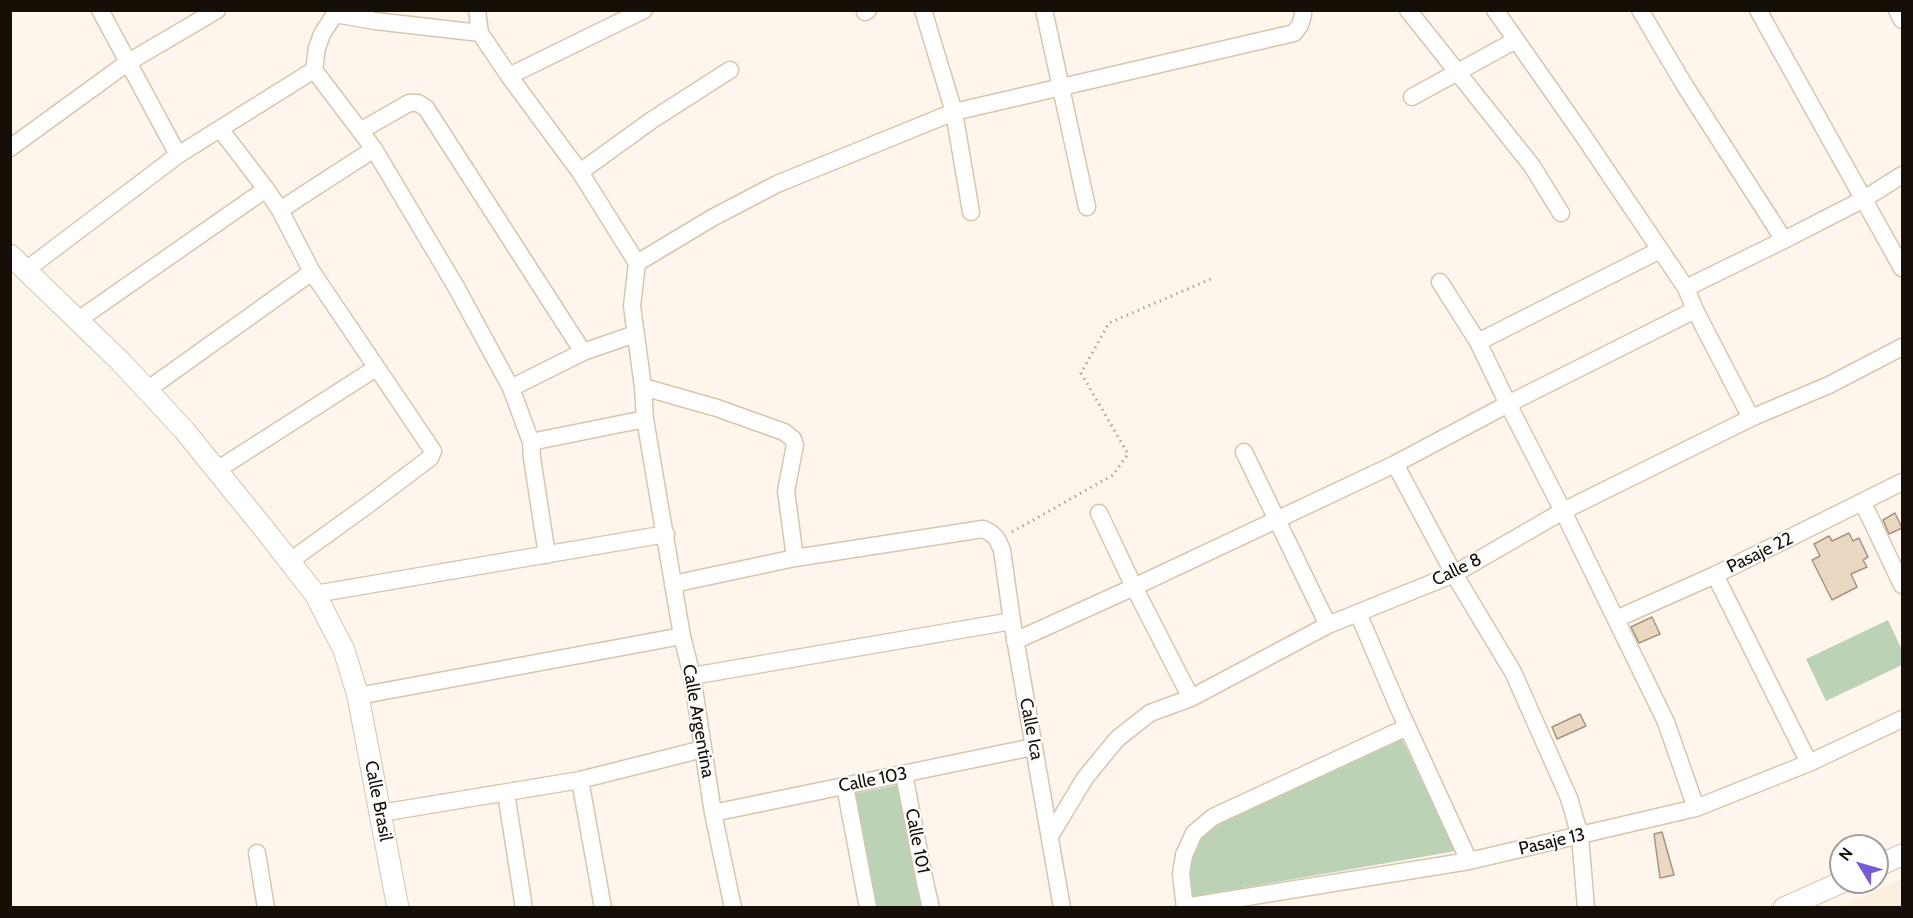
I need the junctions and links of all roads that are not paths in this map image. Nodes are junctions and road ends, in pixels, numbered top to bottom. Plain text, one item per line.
1 (100, 10) edge
2 (217, 10) edge
3 (477, 10) edge
4 (644, 10) edge
5 (922, 10) edge
6 (1044, 10) edge
7 (1303, 10) edge
8 (1408, 10) edge
9 (1495, 10) edge
10 (1640, 10) edge
11 (1758, 10) edge
12 (1897, 10) edge
13 (334, 12) edge
14 (1902, 20) edge
15 (480, 33) junction
16 (1516, 40) junction
17 (127, 63) junction
18 (314, 70) junction
19 (730, 70) dead end
20 (1456, 73) junction
21 (509, 76) junction
22 (1061, 88) junction
23 (1412, 97) dead end
24 (954, 112) junction
25 (220, 129) junction
26 (360, 131) junction
27 (10, 147) edge
28 (374, 149) junction
29 (178, 155) junction
30 (580, 172) junction
31 (1902, 175) edge
32 (266, 189) junction
33 (1864, 199) junction
34 (1088, 207) dead end
35 (280, 210) junction
36 (971, 212) dead end
37 (1561, 213) dead end
38 (1784, 240) junction
39 (1660, 250) junction
40 (18, 262) edge
41 (638, 263) junction
42 (1902, 268) edge
43 (312, 272) junction
44 (1440, 282) dead end
45 (1686, 288) junction
46 (1695, 310) junction
47 (78, 320) junction
48 (635, 334) junction
49 (1478, 342) junction
50 (1902, 347) edge
51 (583, 352) junction
52 (376, 368) junction
53 (643, 387) junction
54 (511, 388) junction
55 (147, 390) junction
56 (1508, 404) junction
57 (1751, 418) junction
58 (645, 419) junction
59 (531, 442) junction
60 (1244, 452) dead end
61 (1395, 464) junction
62 (217, 470) junction
63 (1902, 482) edge
64 (1863, 503) junction
65 (1563, 511) junction
66 (1099, 513) dead end
67 (1276, 519) junction
68 (666, 534) junction
69 (548, 555) junction
70 (795, 558) junction
71 (290, 561) junction
72 (1454, 574) junction
73 (1715, 575) junction
74 (673, 584) junction
75 (1902, 585) edge
76 (1134, 587) junction
77 (315, 594) junction
78 (1358, 613) junction
79 (1616, 618) junction
80 (1012, 621) junction
81 (1328, 625) junction
82 (682, 636) junction
83 (1015, 641) junction
84 (692, 676) junction
85 (358, 696) junction
86 (1191, 698) junction
87 (1902, 719) edge
88 (1407, 727) junction
89 (1033, 747) junction
90 (703, 749) junction
91 (1809, 763) junction
92 (904, 774) junction
93 (579, 780) junction
94 (845, 786) junction
95 (506, 793) junction
96 (1696, 808) junction
97 (381, 813) junction
98 (714, 813) junction
99 (1050, 836) junction
100 (1580, 836) junction
101 (257, 853) dead end
102 (1469, 861) junction
103 (1829, 888) edge
104 (1185, 907) edge
105 (266, 908) edge
106 (398, 908) edge
107 (524, 908) edge
108 (603, 908) edge
109 (733, 908) edge
110 (868, 908) edge
111 (931, 908) edge
112 (1062, 908) edge
113 (1586, 908) edge
114 (1784, 908) edge

1 - 17 street
2 - 17 street
3 - 15 street
4 - 21 street
5 - 24 street
6 - 22 street
7 - 22 street
8 - 20 street
9 - 16 street
10 - 38 street
11 - 33 street
12 - 14 street
13 - 15 street
13 - 18 street
15 - 21 street
16 - 20 street
16 - 39 street
17 - 27 street
17 - 29 street
18 - 25 street
18 - 26 street
19 - 30 street
20 - 23 street
20 - 37 street
21 - 30 street
22 - 24 street
22 - 34 street
24 - 36 street
24 - 41 street
25 - 29 street
25 - 32 street
26 - 28 street
26 - 51 street
28 - 35 street
28 - 54 street
29 - 40 street
30 - 41 street
31 - 33 street
32 - 35 street
32 - 47 street
33 - 38 street
33 - 42 street
35 - 43 street
38 - 45 street
39 - 45 street
39 - 49 street
40 - 47 main road, Calle Brasil
41 - 48 street, Calle Argentina
43 - 52 street
43 - 55 street
44 - 49 street
45 - 46 street
46 - 56 street
46 - 57 street
47 - 55 main road, Calle Brasil
48 - 51 street
48 - 53 street, Calle Argentina
49 - 56 street
50 - 57 street, Calle 8
51 - 54 street
52 - 62 street
52 - 71 street
53 - 58 street, Calle Argentina
53 - 70 street
54 - 59 street
55 - 62 main road, Calle Brasil
56 - 61 street
56 - 65 street
57 - 65 street, Calle 8
58 - 59 street
58 - 68 street, Calle Argentina
59 - 69 street
60 - 67 street
61 - 67 street
61 - 72 street
62 - 71 main road, Calle Brasil
63 - 64 street, Pasaje 22
64 - 73 street, Pasaje 22
64 - 75 street
65 - 72 street, Calle 8
65 - 79 street
66 - 76 street
67 - 76 street
67 - 81 street
68 - 69 street
68 - 74 street, Calle Argentina
69 - 77 street
70 - 74 street
70 - 80 street, Calle Ica
71 - 77 main road, Calle Brasil
72 - 78 street, Calle 8
72 - 100 street
73 - 79 street, Pasaje 22
73 - 91 street
74 - 82 street, Calle Argentina
76 - 83 street
76 - 86 street
77 - 85 main road, Calle Brasil
78 - 81 street, Calle 8
78 - 88 street
79 - 96 street
80 - 83 street, Calle Ica
80 - 84 street
81 - 86 street, Calle 8
82 - 84 street, Calle Argentina
82 - 85 street
83 - 89 street, Calle Ica
84 - 90 street, Calle Argentina
85 - 97 main road, Calle Brasil
86 - 99 street, Calle 8
87 - 91 street, Pasaje 13
88 - 102 street
88 - 104 street
89 - 92 street, Calle 103
89 - 99 street, Calle Ica
90 - 93 street
90 - 98 street, Calle Argentina
91 - 96 street, Pasaje 13
92 - 94 street, Calle 103
92 - 111 street, Calle 101
93 - 95 street
93 - 108 street
94 - 98 street, Calle 103
94 - 110 street
95 - 97 street
95 - 107 street
96 - 100 street, Pasaje 13
97 - 106 main road, Calle Brasil
98 - 109 street, Calle Argentina
99 - 112 street, Calle Ica
100 - 102 street, Pasaje 13
100 - 113 street
101 - 105 street
102 - 104 street, Pasaje 13
103 - 114 main road

